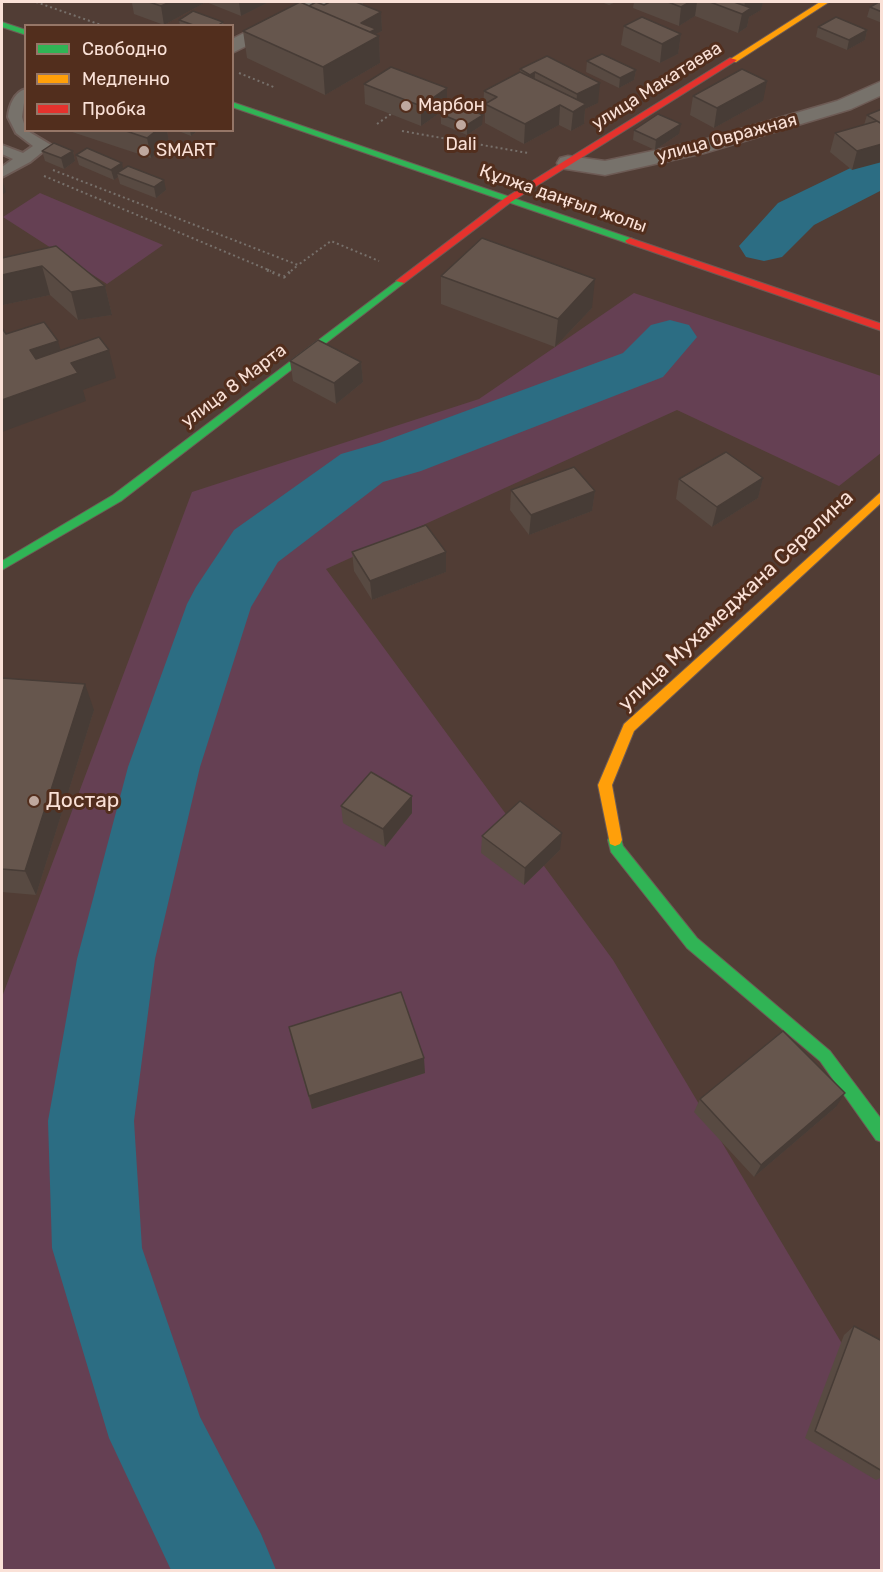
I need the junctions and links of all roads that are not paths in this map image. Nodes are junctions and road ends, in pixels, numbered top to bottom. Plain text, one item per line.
1 (321, 2) edge
2 (825, 2) edge
3 (2, 24) edge
4 (24, 32) edge
5 (234, 46) edge
6 (882, 87) edge
7 (24, 95) edge
8 (234, 105) edge
9 (2, 149) edge
10 (20, 162) junction
11 (568, 162) junction
12 (2, 173) edge
13 (508, 200) junction
14 (882, 328) edge
15 (882, 495) edge
16 (2, 566) edge
17 (882, 1134) edge

1 - 5 street
2 - 11 street, улица Макатаева
3 - 4 street
6 - 11 street, улица Овражная
7 - 10 lane
8 - 13 street, Құлжа даңғыл жолы
9 - 10 lane
10 - 12 lane
11 - 13 street, улица Макатаева
13 - 14 street, Құлжа даңғыл жолы
13 - 16 street, улица 8 Марта
15 - 17 street, улица Мухамеджана Сералина

